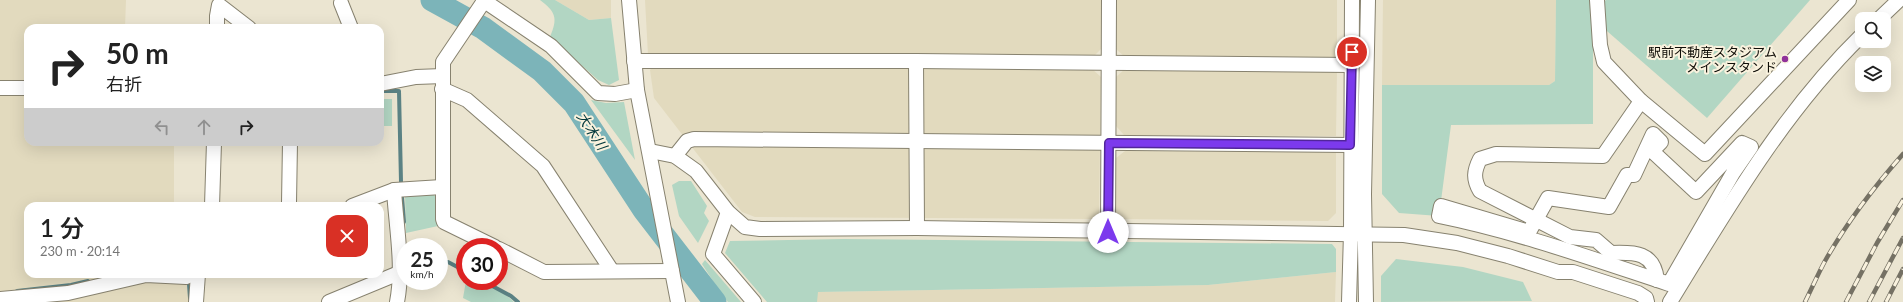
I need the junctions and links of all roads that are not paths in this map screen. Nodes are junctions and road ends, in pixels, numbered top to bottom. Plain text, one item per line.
1 (629, 0) edge
2 (1109, 0) edge
3 (1352, 0) edge
4 (1368, 0) edge
5 (1597, 0) edge
6 (1849, 0) edge
7 (1899, 0) edge
8 (482, 2) edge
9 (216, 3) edge
10 (341, 3) dead end
11 (1886, 12) edge
12 (216, 24) edge
13 (244, 24) edge
14 (349, 24) edge
15 (1855, 43) edge
16 (634, 61) junction
17 (916, 61) junction
18 (1108, 63) junction
19 (1352, 65) junction
20 (384, 83) edge
21 (442, 83) junction
22 (0, 88) edge
23 (24, 88) edge
24 (637, 90) junction
25 (1641, 101) junction
26 (916, 141) junction
27 (1109, 143) junction
28 (1350, 145) junction
29 (214, 146) edge
30 (290, 146) edge
31 (650, 151) junction
32 (675, 156) junction
33 (442, 187) junction
34 (394, 190) junction
35 (212, 202) edge
36 (288, 202) edge
37 (362, 202) edge
38 (728, 212) junction
39 (1535, 218) junction
40 (1551, 227) junction
41 (917, 228) junction
42 (1108, 232) junction
43 (1358, 234) junction
44 (397, 238) edge
45 (477, 238) edge
46 (1546, 244) junction
47 (508, 254) edge
48 (612, 271) junction
49 (672, 271) junction
50 (396, 273) edge
51 (133, 278) edge
52 (198, 278) edge
53 (1657, 280) junction
54 (400, 290) edge
55 (0, 299) edge
56 (196, 302) edge
57 (329, 302) edge
58 (397, 302) edge
59 (678, 302) edge
60 (754, 302) edge
61 (1349, 302) edge
62 (1366, 302) edge
63 (1647, 302) edge
64 (1670, 302) edge

1 - 16 street
2 - 18 street
3 - 19 street
4 - 43 street
5 - 25 street
6 - 25 street
7 - 11 street
8 - 21 street
8 - 24 street
9 - 12 street
9 - 13 street
10 - 14 street
15 - 64 street
16 - 17 street
16 - 24 street
17 - 18 street
17 - 26 street
18 - 19 street
18 - 27 street
19 - 28 street
20 - 21 street
21 - 33 street
21 - 48 street
22 - 23 street
24 - 31 street
25 - 39 street
26 - 27 street
26 - 32 street
26 - 41 street
27 - 28 street
27 - 42 street
28 - 43 street
29 - 35 street
30 - 36 street
31 - 32 street
31 - 49 street
32 - 38 street
33 - 34 street
33 - 45 street
34 - 37 street
34 - 44 street
38 - 41 street
38 - 60 street
39 - 40 street
39 - 46 street
39 - 53 street
40 - 46 street
40 - 53 street
41 - 42 street
42 - 43 street
43 - 61 street
43 - 62 street
43 - 63 street
46 - 53 street
47 - 48 street
48 - 49 street
49 - 59 street
50 - 57 street
51 - 55 street
52 - 56 street
54 - 58 street

